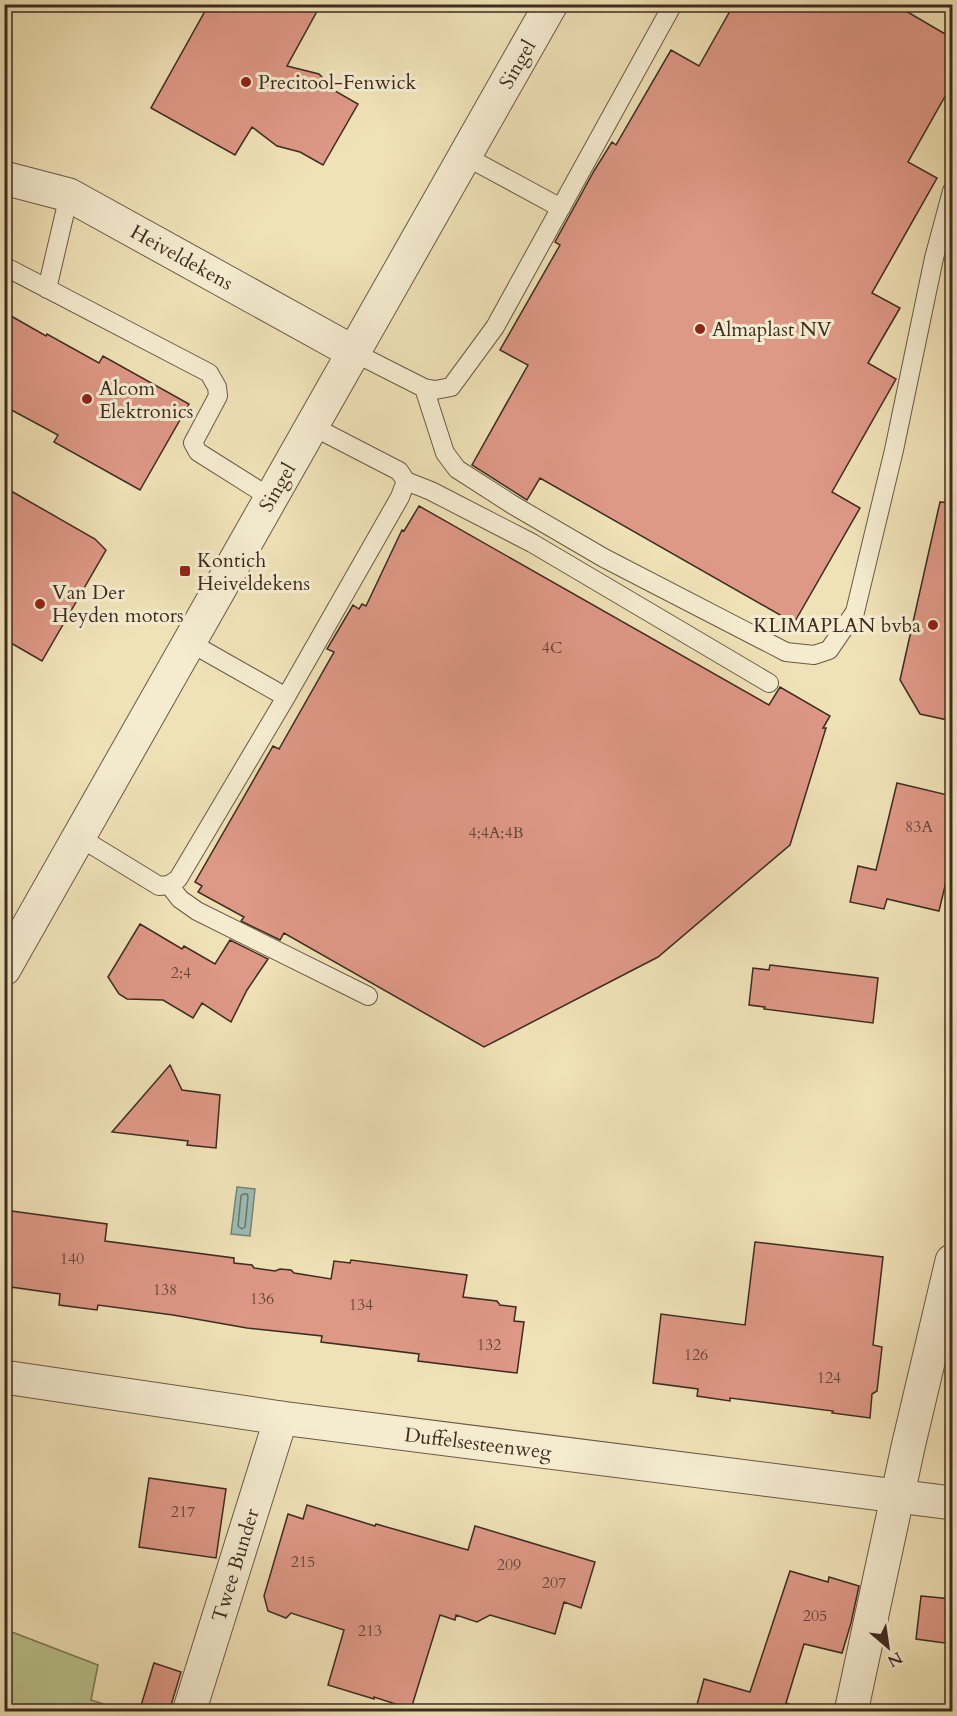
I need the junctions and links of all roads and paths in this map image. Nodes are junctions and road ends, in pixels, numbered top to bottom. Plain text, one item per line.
1 (551, 4) edge
2 (674, 4) edge
3 (465, 156) junction
4 (4, 178) edge
5 (952, 190) edge
6 (69, 195) junction
7 (561, 208) junction
8 (4, 266) edge
9 (47, 289) junction
10 (353, 352) junction
11 (424, 388) junction
12 (312, 426) junction
13 (405, 481) junction
14 (271, 498) junction
15 (189, 642) junction
16 (769, 683) dead end
17 (286, 697) junction
18 (79, 837) junction
19 (169, 885) junction
20 (4, 969) edge
21 (368, 996) dead end
22 (952, 1261) edge
23 (4, 1377) edge
24 (281, 1418) junction
25 (898, 1496) junction
26 (952, 1503) edge
27 (189, 1712) edge
28 (851, 1712) edge

1 - 3 street, Singel
2 - 7 lane
3 - 7 lane
3 - 10 street, Singel
4 - 6 street, Heiveldekens
5 - 11 lane
6 - 9 lane
6 - 10 street, Heiveldekens
7 - 11 lane
8 - 9 lane
9 - 14 lane
10 - 11 lane
10 - 12 street, Singel
12 - 13 lane
12 - 14 street, Singel
13 - 16 lane
13 - 17 lane
14 - 15 street, Singel
15 - 17 lane
15 - 18 street, Singel
17 - 19 lane
18 - 19 lane
18 - 20 street, Singel
19 - 21 lane
22 - 25 street
23 - 24 street, Duffelsesteenweg
24 - 25 street, Duffelsesteenweg
24 - 27 street, Twee Bunder
25 - 26 street, Duffelsesteenweg
25 - 28 street

